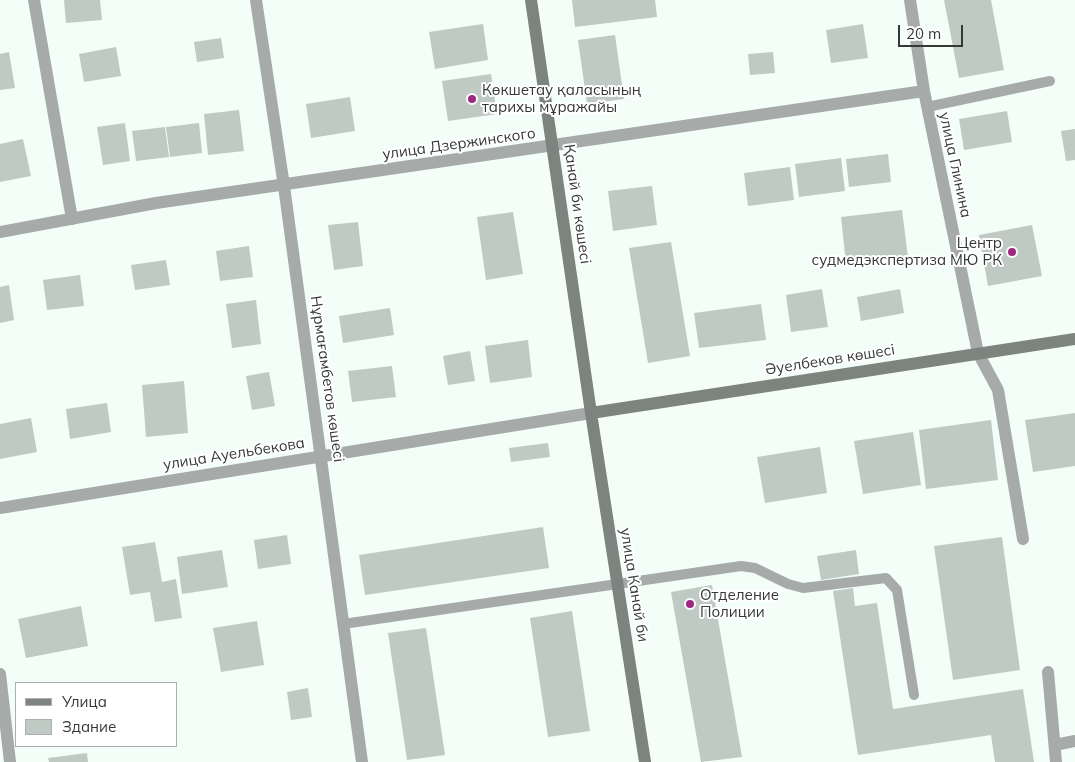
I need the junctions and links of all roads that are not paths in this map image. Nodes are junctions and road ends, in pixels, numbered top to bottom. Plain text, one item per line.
1 (34, 0) edge
2 (256, 0) edge
3 (531, 0) edge
4 (910, 0) edge
5 (1050, 81) dead end
6 (924, 91) junction
7 (927, 107) junction
8 (552, 147) junction
9 (284, 186) junction
10 (72, 219) junction
11 (0, 232) edge
12 (1075, 338) edge
13 (978, 353) junction
14 (591, 413) junction
15 (321, 456) junction
16 (0, 508) edge
17 (1023, 538) dead end
18 (617, 583) junction
19 (343, 624) junction
20 (1048, 672) dead end
21 (0, 674) edge
22 (914, 695) dead end
23 (1075, 741) edge
24 (1054, 745) junction
25 (10, 762) edge
26 (362, 762) edge
27 (645, 762) edge
28 (1056, 762) edge

1 - 10 street
2 - 9 street, Нұрмағамбетов көшесі
3 - 8 street, Қанай би көшесі
4 - 6 street, улица Глинина
5 - 7 lane
6 - 7 street, улица Глинина
6 - 8 street, улица Дзержинского
7 - 13 street, улица Глинина
8 - 9 street, улица Дзержинского
8 - 14 street, Қанай би көшесі
9 - 10 street, улица Дзержинского
9 - 15 street, Нұрмағамбетов көшесі
10 - 11 street, улица Дзержинского
12 - 13 street, Әуелбеков көшесі
13 - 14 street, Әуелбеков көшесі
13 - 17 street, улица Глинина
14 - 15 street, улица Ауельбекова
14 - 18 street, улица Канай би
15 - 16 street, улица Ауельбекова
15 - 19 street, Нұрмағамбетов көшесі
18 - 19 lane
18 - 22 lane
18 - 27 street, улица Канай би
19 - 26 street, Нұрмағамбетов көшесі
20 - 24 street
21 - 25 street
23 - 24 street
24 - 28 street

